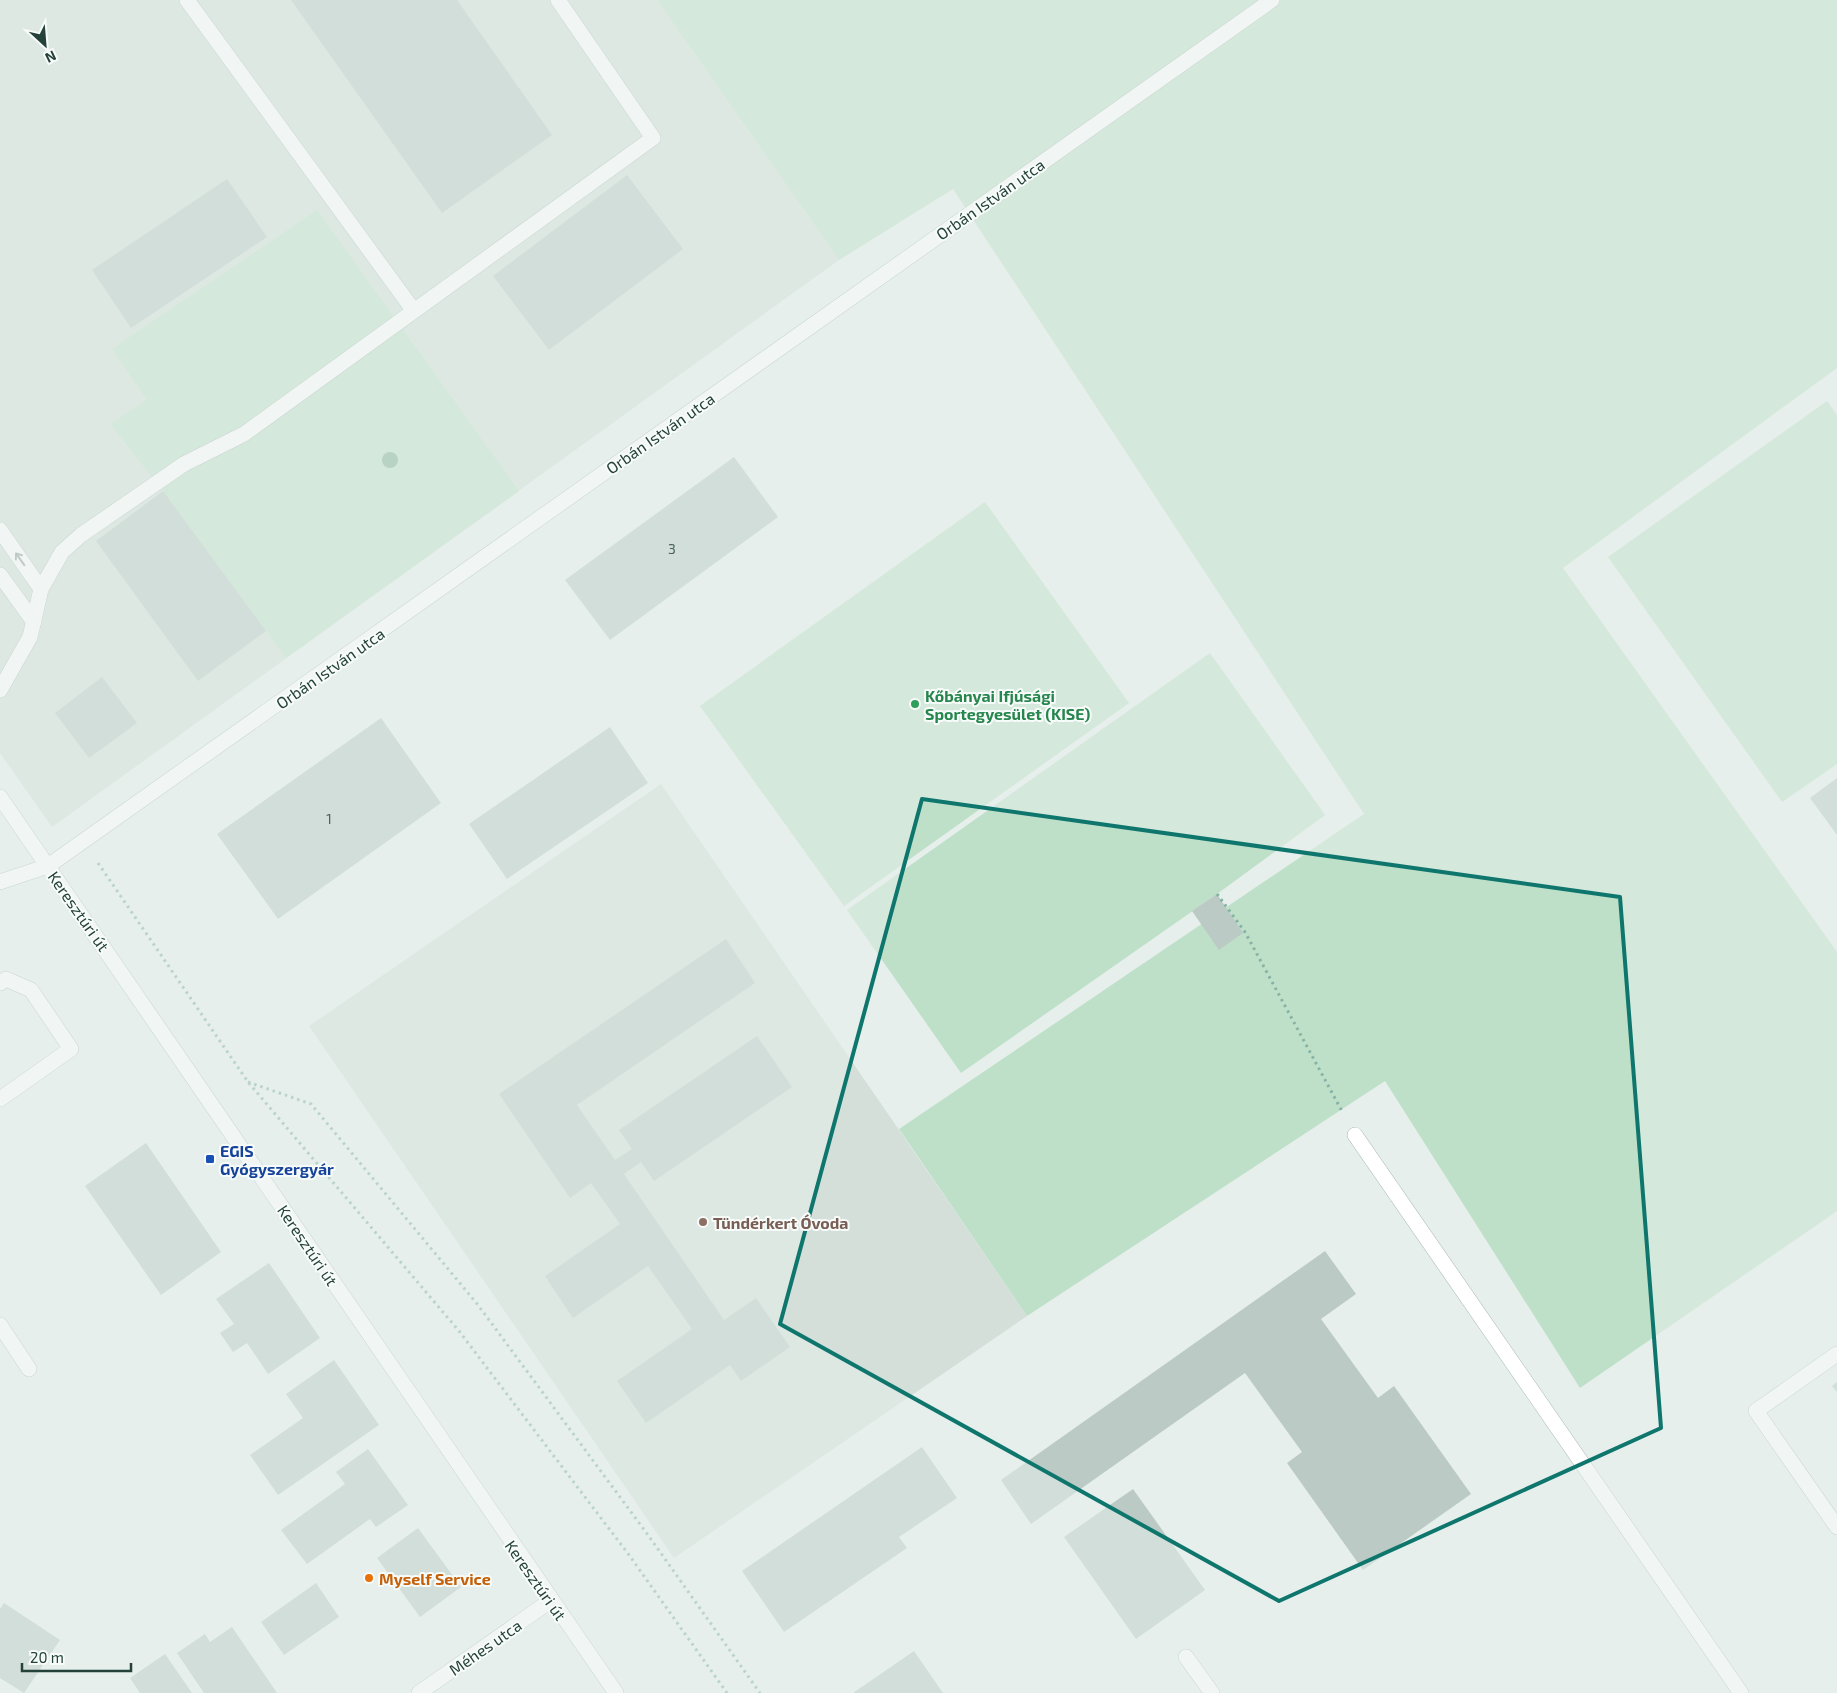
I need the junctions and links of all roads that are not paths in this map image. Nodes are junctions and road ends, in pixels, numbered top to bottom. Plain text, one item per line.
1 (187, 0) edge
2 (558, 0) edge
3 (1272, 0) edge
4 (414, 311) junction
5 (0, 530) edge
6 (0, 575) edge
7 (41, 588) junction
8 (34, 622) junction
9 (0, 690) edge
10 (0, 797) edge
11 (48, 866) junction
12 (0, 882) edge
13 (0, 983) edge
14 (0, 1099) edge
15 (1355, 1135) road end
16 (0, 1326) edge
17 (1837, 1354) edge
18 (29, 1369) dead end
19 (1837, 1527) edge
20 (550, 1601) junction
21 (1186, 1657) dead end
22 (419, 1693) edge
23 (616, 1693) edge
24 (1212, 1693) edge
25 (1741, 1693) edge

1 - 4 street
2 - 4 street
3 - 11 street, Orbán István utca
4 - 7 street
7 -> 5 street
6 - 8 street
7 - 8 street
8 - 9 street
10 - 11 street, Keresztúri út
11 - 12 street, Orbán István utca
11 - 20 street, Keresztúri út
13 - 14 street
15 - 25 street
16 - 18 street
17 - 19 street
20 - 22 street, Méhes utca
20 - 23 street, Keresztúri út
21 - 24 street

